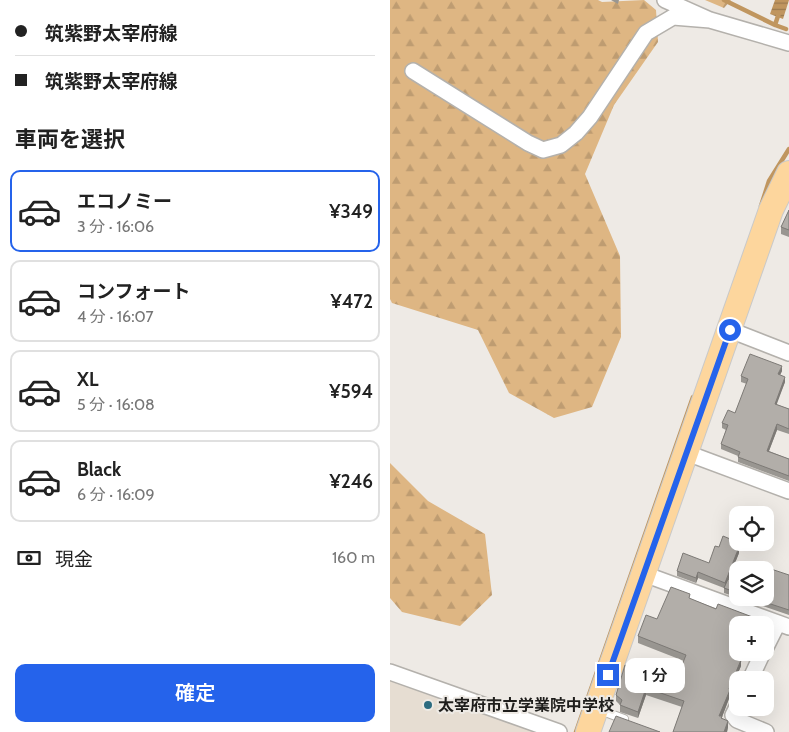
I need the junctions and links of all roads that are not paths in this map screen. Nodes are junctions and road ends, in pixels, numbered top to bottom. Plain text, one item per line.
1 (664, 0) edge
2 (710, 20) junction
3 (789, 44) edge
4 (413, 72) dead end
5 (789, 173) edge
6 (730, 330) junction
7 (789, 353) edge
8 (687, 453) junction
9 (789, 491) edge
10 (644, 574) junction
11 (784, 625) edge
12 (774, 638) edge
13 (390, 672) edge
14 (597, 709) junction
15 (734, 716) edge
16 (632, 722) edge
17 (558, 732) edge
18 (588, 732) edge
19 (766, 732) edge

1 - 2 street
2 - 3 street
2 - 4 street
5 - 6 main road
6 - 7 street
6 - 8 main road
8 - 9 street
8 - 10 main road
10 - 11 street
10 - 14 main road
11 - 12 street
13 - 17 street
14 - 16 lane
14 - 18 main road
15 - 19 street

